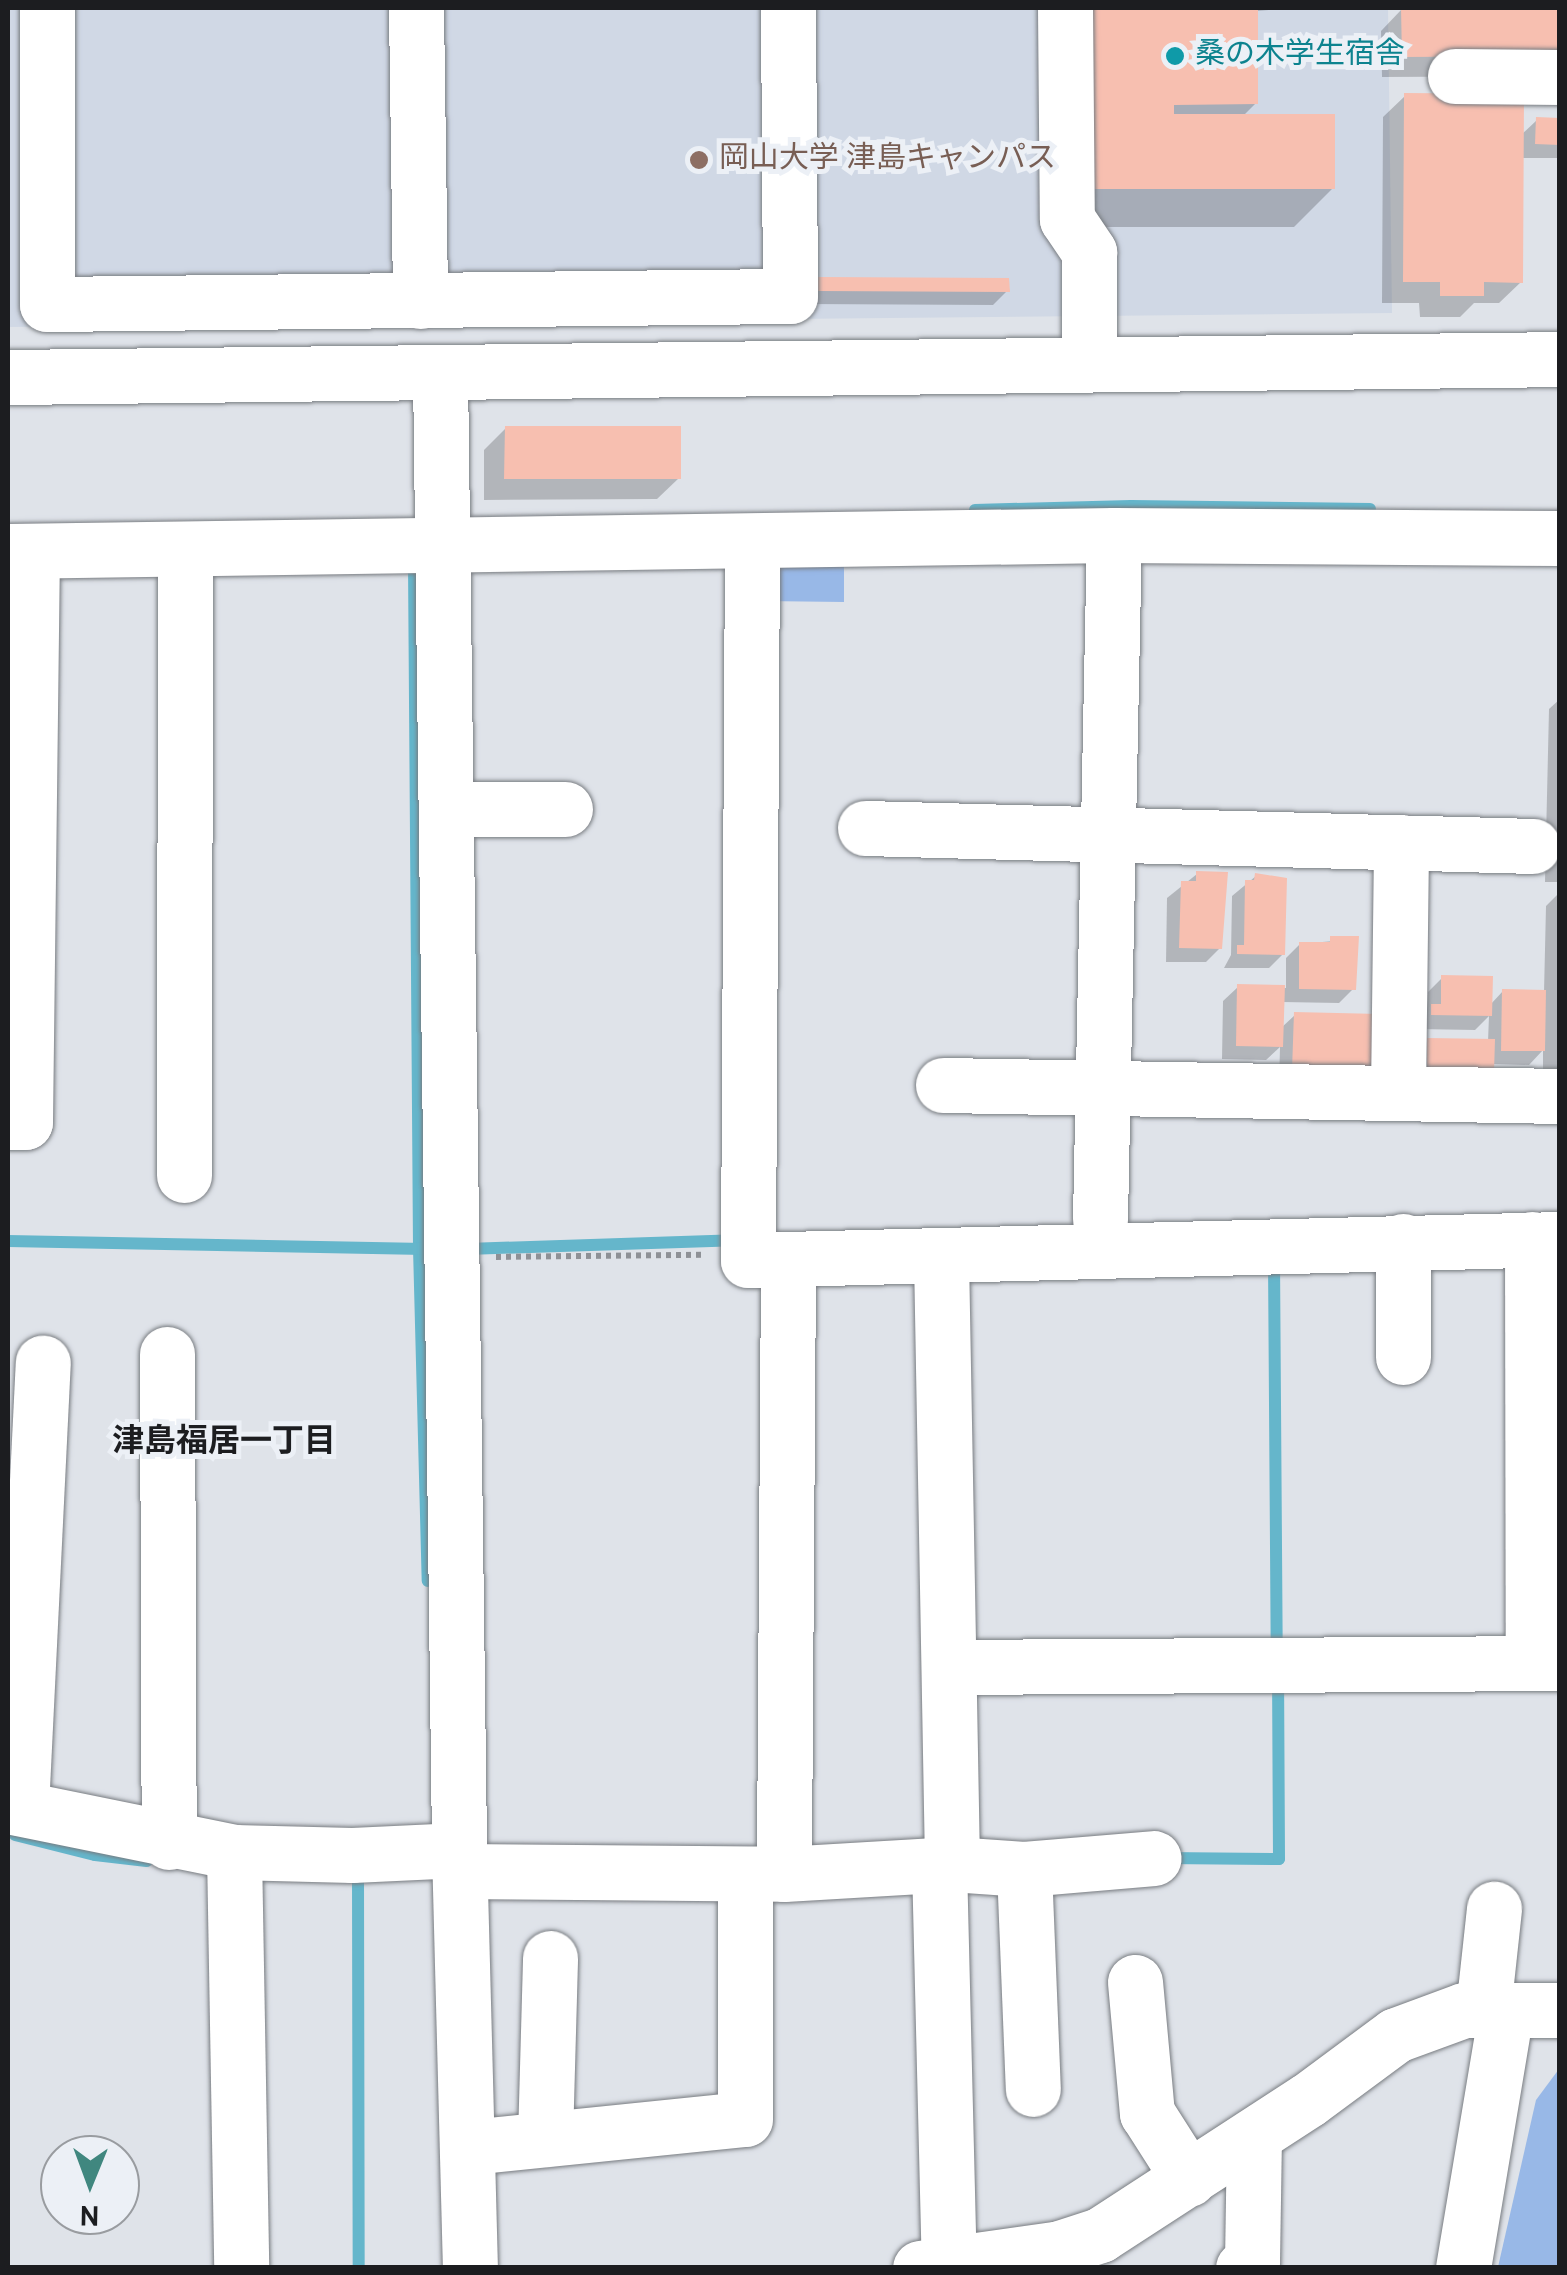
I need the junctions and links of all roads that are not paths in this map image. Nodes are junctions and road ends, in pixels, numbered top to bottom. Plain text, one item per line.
1 (14, 8) edge
2 (46, 8) edge
3 (416, 8) edge
4 (788, 8) edge
5 (1065, 8) edge
6 (1455, 76) dead end
7 (1560, 77) edge
8 (420, 301) junction
9 (1560, 359) edge
10 (1089, 364) junction
11 (440, 372) junction
12 (12, 377) edge
13 (442, 526) junction
14 (1114, 535) junction
15 (1560, 538) edge
16 (752, 543) junction
17 (185, 548) junction
18 (20, 551) edge
19 (564, 808) dead end
20 (446, 809) junction
21 (865, 828) dead end
22 (1108, 833) junction
23 (1401, 842) junction
24 (1533, 846) dead end
25 (943, 1085) dead end
26 (1102, 1088) junction
27 (1398, 1093) junction
28 (1560, 1096) edge
29 (8, 1122) edge
30 (184, 1175) dead end
31 (1100, 1219) dead end
32 (1546, 1239) edge
33 (1403, 1240) junction
34 (758, 1250) junction
35 (940, 1257) junction
36 (167, 1354) dead end
37 (1404, 1357) dead end
38 (43, 1364) dead end
39 (1546, 1662) edge
40 (950, 1667) junction
41 (14, 1807) edge
42 (169, 1842) junction
43 (447, 1856) junction
44 (949, 1857) junction
45 (1154, 1858) dead end
46 (765, 1864) junction
47 (234, 1866) junction
48 (1024, 1870) junction
49 (1494, 1909) dead end
50 (550, 1958) dead end
51 (1135, 1982) dead end
52 (1494, 2010) junction
53 (1560, 2010) edge
54 (1033, 2089) dead end
55 (1254, 2136) junction
56 (545, 2140) junction
57 (469, 2147) junction
58 (1189, 2179) junction
59 (946, 2265) edge
60 (241, 2268) edge
61 (470, 2268) edge
62 (1243, 2268) edge
63 (1464, 2268) edge

1 - 12 street
2 - 8 street
3 - 8 street
4 - 8 street
5 - 10 street
6 - 7 street
9 - 10 street
10 - 11 street
11 - 12 street
11 - 13 street
13 - 16 street
13 - 17 street
13 - 20 street
14 - 15 street
14 - 16 street
14 - 22 street
16 - 34 street
17 - 18 street
17 - 30 street
18 - 29 street
19 - 20 street
20 - 43 street
21 - 22 street
22 - 23 street
22 - 26 street
23 - 24 street
23 - 27 street
25 - 26 street
26 - 27 street
26 - 31 street
27 - 28 street
32 - 33 street
32 - 39 street
33 - 35 street
33 - 37 street
34 - 35 street
34 - 46 street
35 - 40 street
36 - 42 street
38 - 41 street
39 - 40 street
40 - 44 street
41 - 42 street
42 - 47 street
43 - 46 street
43 - 47 street
43 - 57 street
44 - 46 street
44 - 48 street
44 - 59 street
45 - 48 street
46 - 56 street
47 - 60 street
48 - 54 street
49 - 52 street
50 - 56 street
51 - 58 street
52 - 53 street
52 - 55 street
52 - 63 street
55 - 58 street
55 - 62 street
56 - 57 street
57 - 61 street
58 - 59 street

